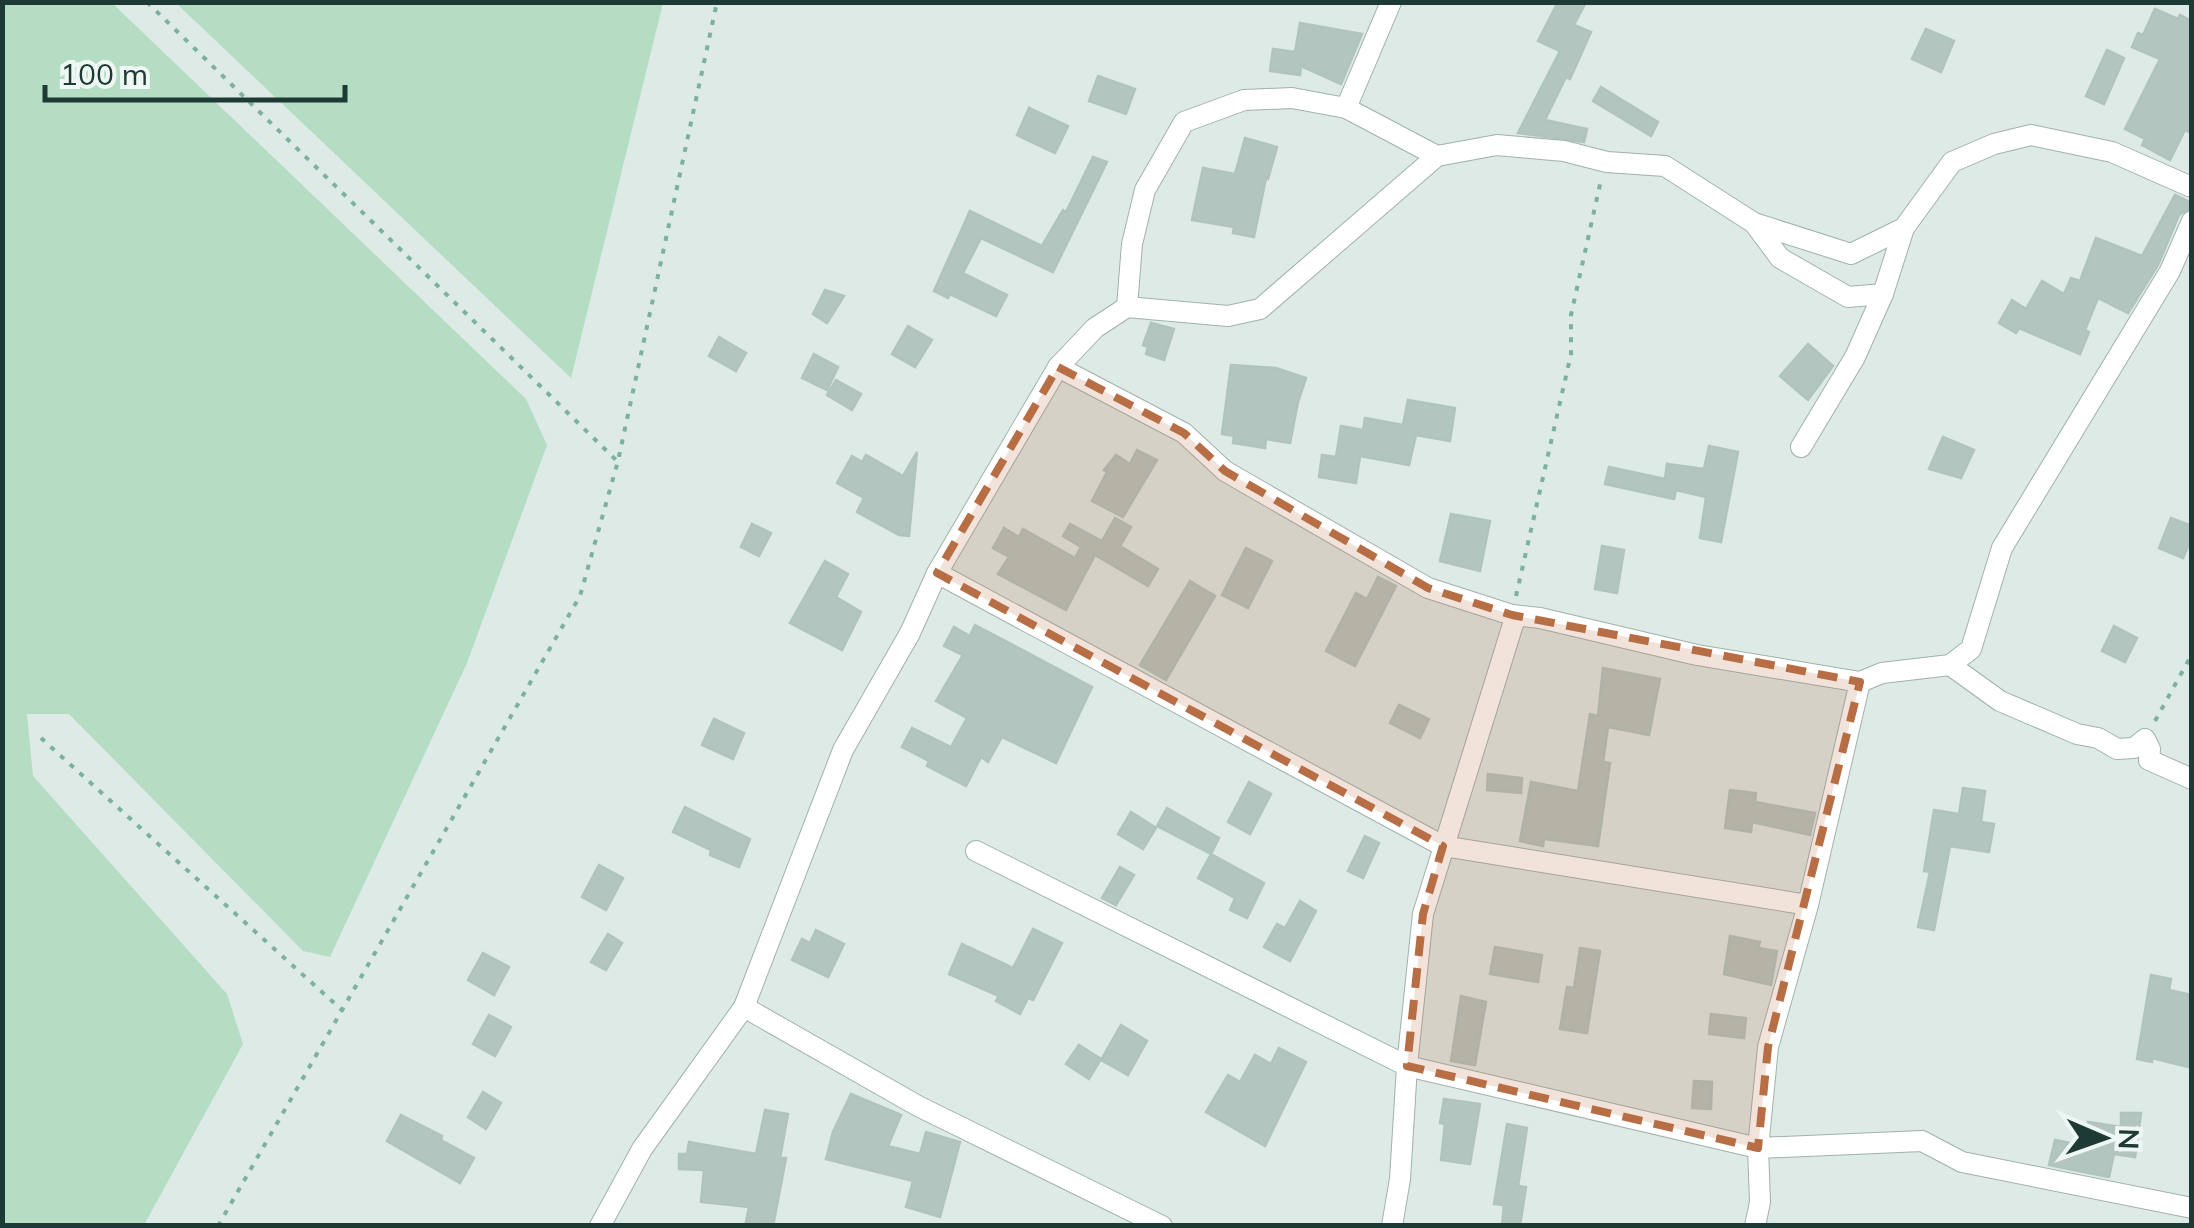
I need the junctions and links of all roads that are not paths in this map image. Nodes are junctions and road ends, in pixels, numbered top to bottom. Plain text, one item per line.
1 (1392, 2) edge
2 (1346, 108) junction
3 (1437, 156) junction
4 (2190, 184) edge
5 (2192, 221) edge
6 (1754, 223) junction
7 (1904, 228) junction
8 (2192, 263) edge
9 (2170, 271) junction
10 (1883, 294) junction
11 (1127, 307) junction
12 (1058, 368) junction
13 (1801, 447) dead end
14 (938, 573) junction
15 (1512, 615) junction
16 (1950, 665) junction
17 (1860, 682) junction
18 (2192, 779) edge
19 (1443, 846) junction
20 (976, 851) dead end
21 (1808, 905) junction
22 (744, 1007) junction
23 (1407, 1066) junction
24 (1758, 1148) junction
25 (2192, 1208) edge
26 (600, 1226) edge
27 (1162, 1226) edge
28 (1392, 1226) edge
29 (1755, 1226) edge

1 - 2 street
2 - 3 street
2 - 11 street
3 - 6 street
3 - 11 street
4 - 7 street
5 - 9 street
6 - 7 street
6 - 10 street
7 - 10 street
8 - 9 street
9 - 16 street
10 - 13 street
11 - 12 street
12 - 14 street
12 - 15 street
14 - 19 street
14 - 22 street
15 - 17 street
15 - 19 street
16 - 17 street
16 - 18 street
17 - 21 street
19 - 21 street
19 - 23 street
20 - 23 street
21 - 24 street
22 - 26 street
22 - 27 street
23 - 24 street
23 - 28 street
24 - 25 street
24 - 29 street

